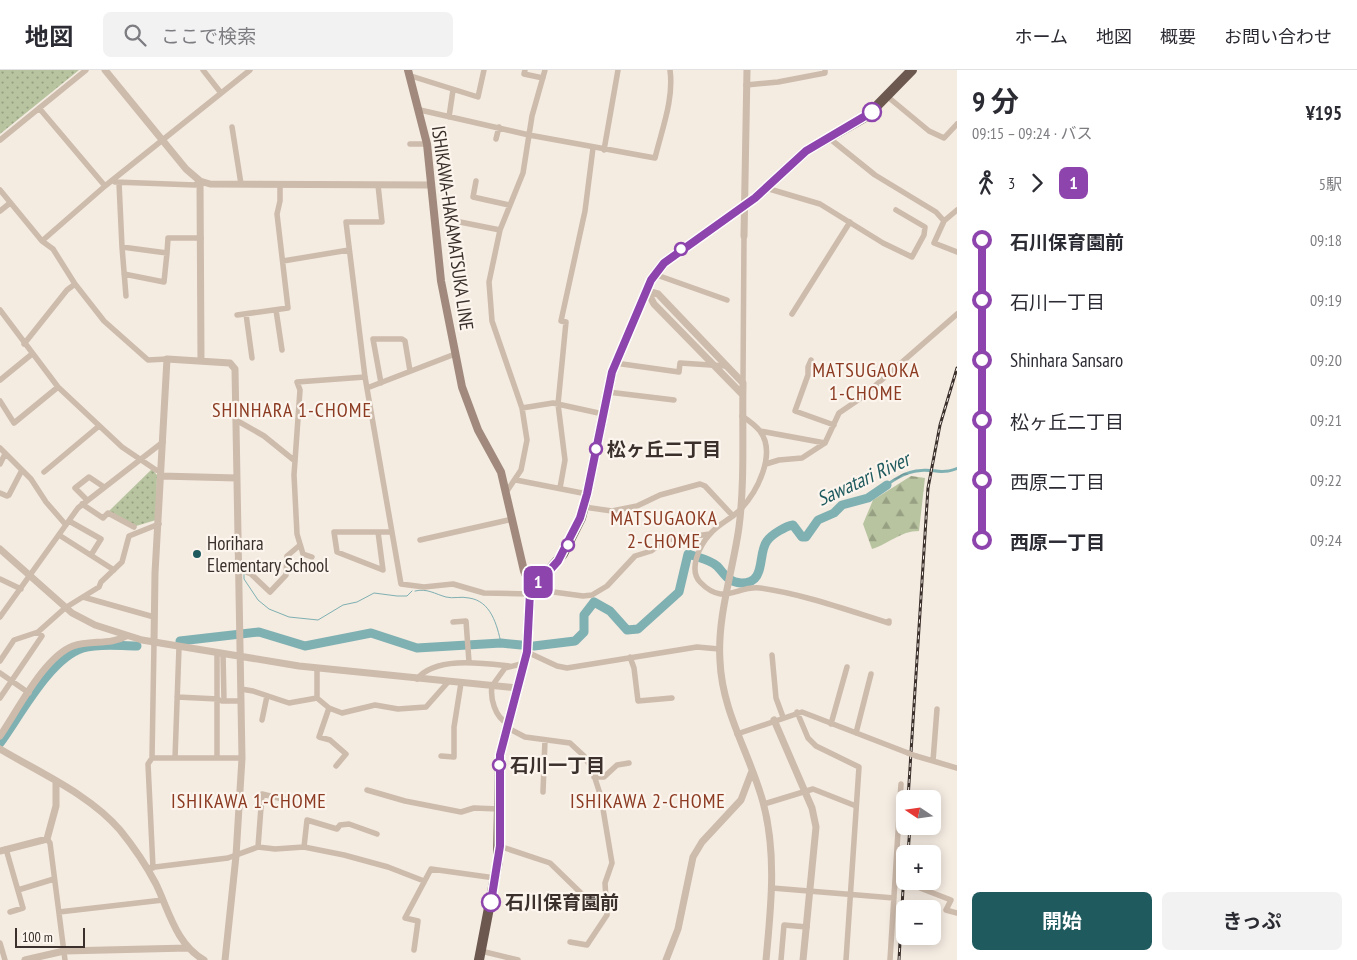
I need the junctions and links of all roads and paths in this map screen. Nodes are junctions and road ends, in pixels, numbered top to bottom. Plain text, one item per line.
1 (86, 70) edge
2 (105, 70) edge
3 (203, 70) edge
4 (250, 70) edge
5 (484, 70) edge
6 (525, 70) edge
7 (546, 70) edge
8 (618, 70) edge
9 (670, 70) edge
10 (746, 70) edge
11 (825, 70) edge
12 (912, 70) edge
13 (410, 73) edge
14 (543, 78) junction
15 (746, 85) junction
16 (453, 90) junction
17 (221, 93) junction
18 (888, 97) junction
19 (39, 108) junction
20 (420, 110) junction
21 (448, 117) junction
22 (957, 124) edge
23 (232, 127) dead end
24 (499, 127) junction
25 (529, 135) junction
26 (829, 138) junction
27 (496, 139) dead end
28 (0, 140) edge
29 (163, 141) junction
30 (410, 144) dead end
31 (427, 144) junction
32 (593, 148) junction
33 (604, 150) junction
34 (200, 181) junction
35 (476, 181) dead end
36 (110, 182) junction
37 (119, 183) junction
38 (241, 184) junction
39 (280, 184) junction
40 (378, 184) junction
41 (431, 185) junction
42 (105, 186) junction
43 (766, 188) junction
44 (0, 190) edge
45 (10, 203) junction
46 (509, 206) junction
47 (744, 206) junction
48 (896, 210) dead end
49 (957, 210) edge
50 (0, 211) edge
51 (944, 221) junction
52 (460, 222) dead end
53 (850, 222) junction
54 (500, 230) junction
55 (744, 236) joint
56 (200, 238) junction
57 (42, 242) junction
58 (122, 247) junction
59 (349, 250) junction
60 (957, 252) edge
61 (167, 253) junction
62 (283, 261) junction
63 (124, 274) junction
64 (654, 274) junction
65 (75, 284) junction
66 (647, 291) junction
67 (126, 296) dead end
68 (727, 300) dead end
69 (0, 310) edge
70 (276, 310) junction
71 (246, 314) junction
72 (792, 314) dead end
73 (957, 314) edge
74 (237, 316) dead end
75 (24, 344) junction
76 (282, 350) dead end
77 (32, 354) junction
78 (455, 354) junction
79 (252, 358) dead end
80 (167, 359) junction
81 (811, 360) dead end
82 (201, 361) junction
83 (615, 363) junction
84 (714, 365) junction
85 (726, 366) dead end
86 (410, 371) junction
87 (365, 377) junction
88 (0, 380) edge
89 (743, 382) junction
90 (381, 383) junction
91 (58, 387) junction
92 (368, 388) junction
93 (608, 392) junction
94 (742, 394) junction
95 (674, 400) dead end
96 (0, 401) edge
97 (558, 404) junction
98 (522, 408) junction
99 (603, 414) junction
100 (742, 416) junction
101 (236, 420) junction
102 (99, 426) junction
103 (834, 426) junction
104 (760, 431) junction
105 (163, 442) junction
106 (825, 443) junction
107 (0, 448) edge
108 (5, 454) junction
109 (140, 458) junction
110 (295, 461) junction
111 (0, 464) edge
112 (766, 464) junction
113 (22, 470) junction
114 (44, 472) dead end
115 (161, 473) junction
116 (237, 478) junction
117 (516, 480) junction
118 (104, 487) junction
119 (560, 488) junction
120 (507, 491) junction
121 (0, 493) edge
122 (587, 494) junction
123 (87, 500) junction
124 (82, 504) junction
125 (584, 507) junction
126 (740, 509) junction
127 (733, 516) junction
128 (513, 519) junction
129 (68, 523) junction
130 (159, 524) junction
131 (134, 527) dead end
132 (378, 532) junction
133 (392, 532) junction
134 (710, 534) junction
135 (59, 536) junction
136 (420, 540) dead end
137 (300, 544) junction
138 (0, 549) edge
139 (91, 555) junction
140 (312, 557) dead end
141 (239, 569) junction
142 (114, 570) junction
143 (30, 577) junction
144 (0, 578) edge
145 (21, 589) junction
146 (530, 592) junction
147 (727, 596) junction
148 (83, 597) junction
149 (3, 608) edge
150 (65, 608) junction
151 (0, 617) edge
152 (154, 617) junction
153 (889, 621) dead end
154 (453, 622) dead end
155 (38, 632) junction
156 (126, 636) junction
157 (154, 643) junction
158 (179, 647) junction
159 (720, 649) junction
160 (527, 652) junction
161 (220, 654) junction
162 (772, 655) dead end
163 (241, 657) junction
164 (630, 657) junction
165 (0, 661) edge
166 (469, 662) junction
167 (525, 663) junction
168 (508, 666) junction
169 (847, 667) dead end
170 (317, 668) junction
171 (0, 673) edge
172 (872, 674) dead end
173 (417, 679) junction
174 (12, 681) junction
175 (449, 682) junction
176 (461, 682) junction
177 (492, 686) junction
178 (517, 688) junction
179 (242, 690) junction
180 (29, 693) junction
181 (267, 696) junction
182 (177, 697) junction
183 (0, 698) edge
184 (317, 698) junction
185 (672, 698) dead end
186 (220, 700) junction
187 (241, 701) junction
188 (329, 708) junction
189 (937, 708) dead end
190 (797, 712) junction
191 (783, 717) junction
192 (262, 720) dead end
193 (774, 720) junction
194 (832, 724) junction
195 (506, 725) junction
196 (856, 733) junction
197 (737, 734) junction
198 (0, 736) edge
199 (545, 740) junction
200 (0, 749) edge
201 (441, 756) dead end
202 (152, 758) junction
203 (175, 758) junction
204 (217, 758) junction
205 (242, 758) junction
206 (933, 761) junction
207 (629, 763) dead end
208 (336, 766) dead end
209 (957, 768) edge
210 (752, 771) junction
211 (594, 777) junction
212 (56, 783) junction
213 (901, 784) dead end
214 (367, 790) dead end
215 (805, 791) junction
216 (543, 792) dead end
217 (291, 801) dead end
218 (764, 804) junction
219 (856, 806) junction
220 (499, 809) junction
221 (377, 834) dead end
222 (47, 839) junction
223 (258, 846) junction
224 (500, 846) junction
225 (304, 847) junction
226 (3, 850) edge
227 (236, 856) junction
228 (150, 868) junction
229 (495, 878) junction
230 (54, 880) junction
231 (424, 882) junction
232 (772, 888) junction
233 (18, 890) junction
234 (925, 890) edge
235 (811, 891) junction
236 (851, 894) junction
237 (605, 897) junction
238 (894, 898) junction
239 (163, 900) junction
240 (10, 912) dead end
241 (59, 912) junction
242 (957, 913) edge
243 (807, 927) junction
244 (0, 942) edge
245 (570, 942) dead end
246 (188, 948) junction
247 (414, 950) dead end
248 (64, 951) junction
249 (480, 955) edge
250 (4, 960) edge
251 (25, 960) edge
252 (65, 960) edge
253 (204, 960) edge
254 (225, 960) edge
255 (518, 960) edge
256 (666, 960) edge
257 (766, 960) edge
258 (781, 960) edge
259 (803, 960) edge
260 (846, 960) edge
261 (890, 960) edge

1 - 19 street
2 - 29 street
3 - 17 street
4 - 17 street
5 - 16 street
6 - 14 street
7 - 14 street
8 - 33 street
9 - 33 street
10 - 15 street
11 - 15 street
12 - 18 highway
13 - 16 street
13 - 20 main road, ISHIKAWA-HAKAMATSUKA LINE
14 - 25 street
15 - 47 street
16 - 21 street
17 - 29 street
18 - 22 street
18 - 26 highway
19 - 28 street
19 - 42 street
20 - 21 street
20 - 31 main road, ISHIKAWA-HAKAMATSUKA LINE
21 - 24 street
23 - 38 street
24 - 25 street
24 - 27 street
25 - 32 street
25 - 46 street
26 - 43 highway
26 - 51 street
29 - 34 street
29 - 36 street
30 - 31 street
31 - 41 main road, ISHIKAWA-HAKAMATSUKA LINE
32 - 33 street
32 - 97 street
34 - 37 street
34 - 38 street
34 - 56 street
35 - 46 street
36 - 37 street
36 - 42 street
37 - 58 street
38 - 39 street
39 - 40 street
39 - 62 street
40 - 41 street
40 - 59 street
41 - 78 main road, ISHIKAWA-HAKAMATSUKA LINE
42 - 57 street
43 - 47 highway
43 - 53 street
44 - 45 street
45 - 50 street
45 - 57 street
46 - 54 street
47 - 55 street
47 - 64 highway
48 - 53 street
49 - 51 street
51 - 60 street
52 - 54 street
53 - 72 street
54 - 98 street
55 - 89 street
56 - 61 street
56 - 82 street
57 - 65 street
58 - 61 street
58 - 63 street
59 - 62 street
59 - 87 street
61 - 63 street
62 - 70 street
63 - 67 street
64 - 66 highway
64 - 68 street
65 - 75 street
65 - 80 street
66 - 83 highway
66 - 84 street
66 - 89 street
69 - 75 street
70 - 71 street
70 - 76 street
71 - 74 street
71 - 79 street
73 - 103 street
75 - 77 street
77 - 88 street
77 - 91 street
78 - 86 street
78 - 120 main road, ISHIKAWA-HAKAMATSUKA LINE
80 - 82 street
80 - 105 street
81 - 103 street
82 - 101 street
83 - 84 street
83 - 93 highway
84 - 85 street
84 - 94 street
86 - 90 street
86 - 90 street
87 - 92 street
87 - 110 street
89 - 94 street
90 - 92 street
91 - 96 street
91 - 102 street
92 - 133 street
93 - 95 street
93 - 99 highway
94 - 100 street
97 - 98 street
97 - 99 street
97 - 119 street
98 - 117 street
99 - 122 highway
100 - 104 street
100 - 126 street
101 - 110 street
101 - 116 street
102 - 109 street
102 - 114 street
103 - 106 street
104 - 106 street
104 - 112 street
105 - 109 street
105 - 115 street
106 - 112 street
107 - 108 street
108 - 111 street
108 - 113 street
109 - 115 street
109 - 118 street
110 - 137 street
112 - 126 street
113 - 121 street
113 - 129 street
115 - 116 street
115 - 130 street
116 - 141 street
117 - 119 street
117 - 120 street
118 - 123 street
118 - 123 street
119 - 122 street
120 - 128 main road, ISHIKAWA-HAKAMATSUKA LINE
122 - 125 highway
123 - 124 street
124 - 129 street
124 - 131 street
125 - 127 street
125 - 146 highway
126 - 127 street
126 - 147 street
127 - 134 street
128 - 136 street
128 - 146 main road, ISHIKAWA-HAKAMATSUKA LINE
129 - 135 street
129 - 139 street
130 - 142 street
130 - 152 street
132 - 132 street
132 - 133 street
133 - 146 street
134 - 146 street
134 - 147 street
135 - 139 street
135 - 143 street
137 - 140 street
137 - 141 street
138 - 143 street
139 - 142 street
141 - 163 street
142 - 148 street
143 - 145 street
143 - 150 street
144 - 145 street
145 - 149 street
146 - 160 highway
147 - 153 street
147 - 159 street
148 - 150 street
148 - 152 street
149 - 151 street
150 - 155 street
150 - 156 street
152 - 157 street
154 - 166 street
155 - 165 street
155 - 174 street
156 - 157 street
156 - 180 street
157 - 158 street
157 - 202 street
158 - 161 street
158 - 182 street
159 - 164 street
159 - 197 street
160 - 164 street
160 - 167 highway
161 - 163 street
161 - 186 street
162 - 191 street
163 - 170 street
163 - 179 street
164 - 185 street
166 - 168 street
166 - 173 street
167 - 168 street
167 - 178 highway
168 - 177 street
169 - 194 street
170 - 173 street
170 - 184 street
171 - 174 street
172 - 196 street
173 - 175 street
174 - 180 street
174 - 183 street
175 - 176 street
175 - 188 street
176 - 177 street
176 - 201 street
177 - 178 street
177 - 195 street
178 - 195 highway
179 - 181 street
179 - 187 street
180 - 198 street
181 - 184 street
181 - 192 street
182 - 186 street
182 - 203 street
184 - 188 street
186 - 187 street
186 - 204 street
187 - 205 street
188 - 208 street
189 - 206 street
190 - 191 street
190 - 194 street
190 - 219 street
191 - 193 street
193 - 197 street
193 - 215 street
194 - 196 street
195 - 199 street
195 - 220 highway
196 - 206 street, bridge
197 - 210 street
199 - 211 street
199 - 216 street
200 - 212 street
202 - 203 street
202 - 228 street
203 - 204 street
204 - 205 street
205 - 227 street
206 - 209 street
207 - 211 street
210 - 218 street
210 - 256 street
211 - 237 street
212 - 222 street
212 - 228 street
213 - 238 street
214 - 220 street
215 - 218 street
215 - 219 street
215 - 235 street
217 - 223 street
218 - 232 street
219 - 236 street
220 - 224 highway
221 - 225 street
222 - 226 street
222 - 230 street
223 - 225 street
223 - 227 street
224 - 229 highway
224 - 237 street
225 - 231 street
226 - 233 street
227 - 228 street
227 - 254 street
228 - 239 street
229 - 231 street
229 - 249 highway
230 - 233 street
230 - 241 street
231 - 247 street
232 - 235 street
232 - 257 street
233 - 240 street
234 - 242 street
235 - 236 street
235 - 243 street
236 - 238 street
236 - 260 street
237 - 245 street
238 - 261 street
239 - 241 street
239 - 246 street
241 - 248 street
243 - 258 street
243 - 259 street
244 - 250 street
246 - 248 street
246 - 253 street
248 - 251 street
248 - 252 street
249 - 255 street

